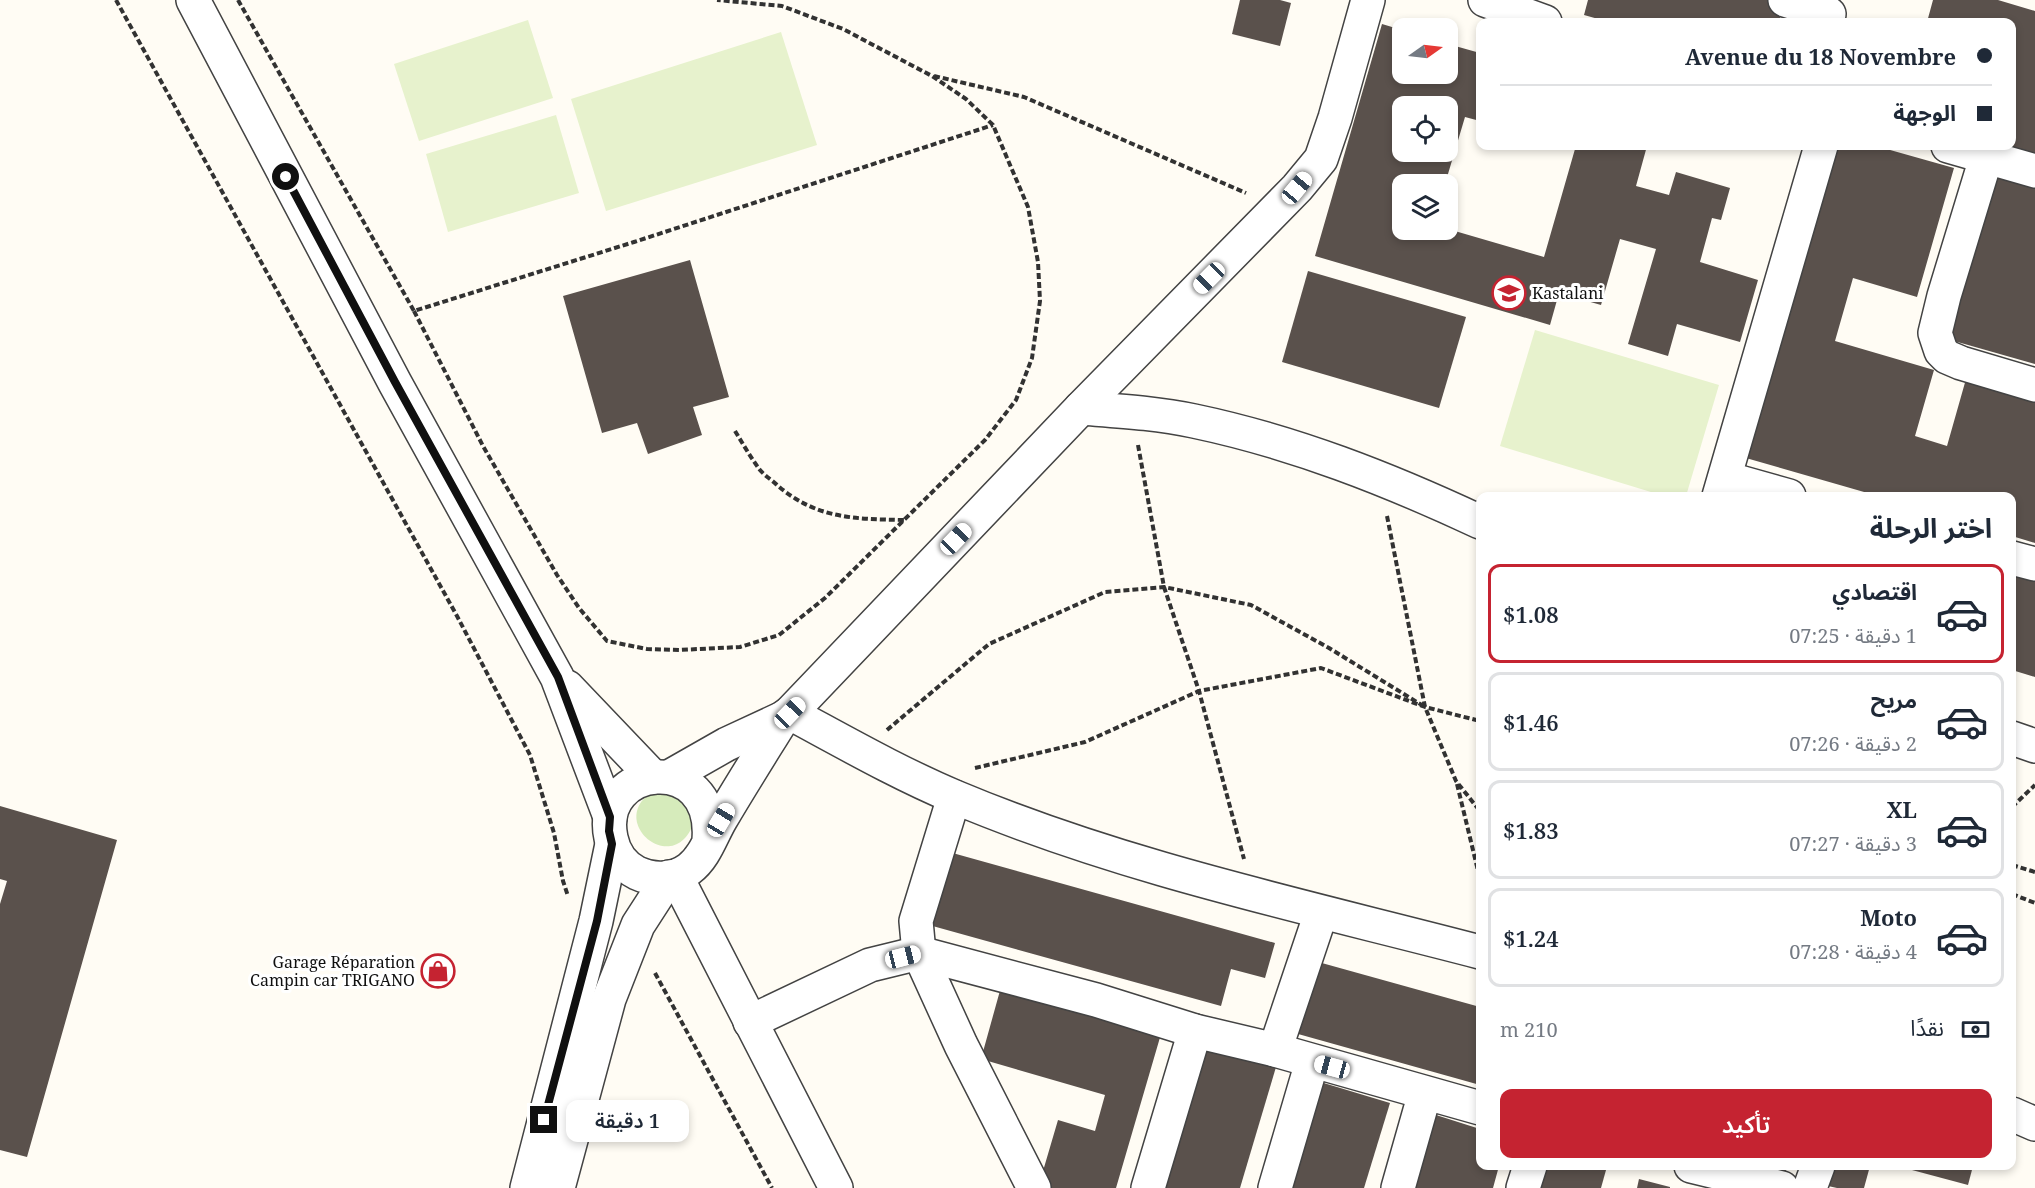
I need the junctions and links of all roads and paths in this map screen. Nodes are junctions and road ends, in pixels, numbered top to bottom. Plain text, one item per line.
1 (116, 0) edge
2 (193, 0) edge
3 (238, 0) edge
4 (717, 0) edge
5 (1368, 0) edge
6 (1485, 0) edge
7 (1548, 0) edge
8 (1785, 0) edge
9 (1830, 12) edge
10 (1534, 18) edge
11 (1546, 18) edge
12 (932, 76) junction
13 (993, 125) junction
14 (1820, 150) edge
15 (1961, 150) edge
16 (1986, 158) junction
17 (2035, 171) edge
18 (1280, 207) junction
19 (414, 310) junction
20 (2035, 385) edge
21 (1081, 408) junction
22 (1132, 412) junction
23 (735, 431) dead end
24 (1380, 477) junction
25 (1722, 488) edge
26 (1756, 492) edge
27 (905, 520) junction
28 (1476, 520) edge
29 (2016, 559) edge
30 (2035, 564) edge
31 (1164, 587) junction
32 (558, 677) junction
33 (1199, 691) junction
34 (1425, 707) junction
35 (786, 715) junction
36 (1476, 720) edge
37 (2016, 739) edge
38 (2035, 746) edge
39 (861, 751) junction
40 (661, 777) junction
41 (1456, 781) junction
42 (960, 782) junction
43 (2035, 785) edge
44 (2016, 803) edge
45 (1476, 806) edge
46 (611, 830) junction
47 (709, 840) junction
48 (1476, 863) edge
49 (2016, 866) edge
50 (2035, 872) edge
51 (672, 877) junction
52 (1254, 894) junction
53 (2016, 896) edge
54 (2035, 903) edge
55 (1321, 913) junction
56 (597, 921) junction
57 (634, 936) junction
58 (1476, 951) edge
59 (919, 953) junction
60 (750, 1022) junction
61 (1195, 1031) junction
62 (1275, 1050) junction
63 (1312, 1062) junction
64 (1425, 1093) junction
65 (1476, 1107) edge
66 (2016, 1116) edge
67 (2035, 1124) edge
68 (1529, 1170) edge
69 (1708, 1170) edge
70 (1817, 1170) edge
71 (526, 1188) edge
72 (558, 1188) edge
73 (772, 1188) edge
74 (836, 1188) edge
75 (1034, 1188) edge
76 (1148, 1188) edge
77 (1275, 1188) edge
78 (1398, 1188) edge
79 (1523, 1188) edge
80 (1782, 1188) edge
81 (1810, 1188) edge

1 - 56 path
2 - 32 street
3 - 19 path
4 - 12 path
5 - 18 street
6 - 10 street
7 - 11 street
8 - 9 street
12 - 13 path
12 - 18 path
13 - 19 path
13 - 27 path
14 - 25 street
15 - 16 street
16 - 17 street
16 - 20 street
18 - 21 street
19 - 27 path
21 - 22 street
21 - 35 street
22 - 24 street
22 - 31 path
23 - 27 path
24 - 28 street
24 - 34 path
25 - 26 street
29 - 30 street
31 - 33 path
31 - 34 path
31 - 39 path
32 - 40 street
32 - 46 street
33 - 34 path
33 - 42 path
33 - 52 path
34 - 36 path
34 - 41 path
35 - 39 street
35 - 40 street
35 - 47 street
37 - 38 street
39 - 42 street
40 - 46 street
40 - 47 street
41 - 45 path
41 - 48 path
42 - 52 street
42 - 59 street
43 - 44 path
46 - 51 street
46 - 56 street
47 - 51 street
49 - 50 path
51 - 57 street
51 - 60 street
52 - 55 street
53 - 54 path
55 - 58 street
55 - 62 street
56 - 71 street
57 - 72 street
57 - 73 path
59 - 60 street
59 - 61 street
59 - 75 street
60 - 74 street
61 - 62 street
61 - 76 street
62 - 63 street
63 - 64 street
63 - 77 street
64 - 65 street
64 - 78 street
66 - 67 street
68 - 79 street
69 - 80 street
70 - 81 street

